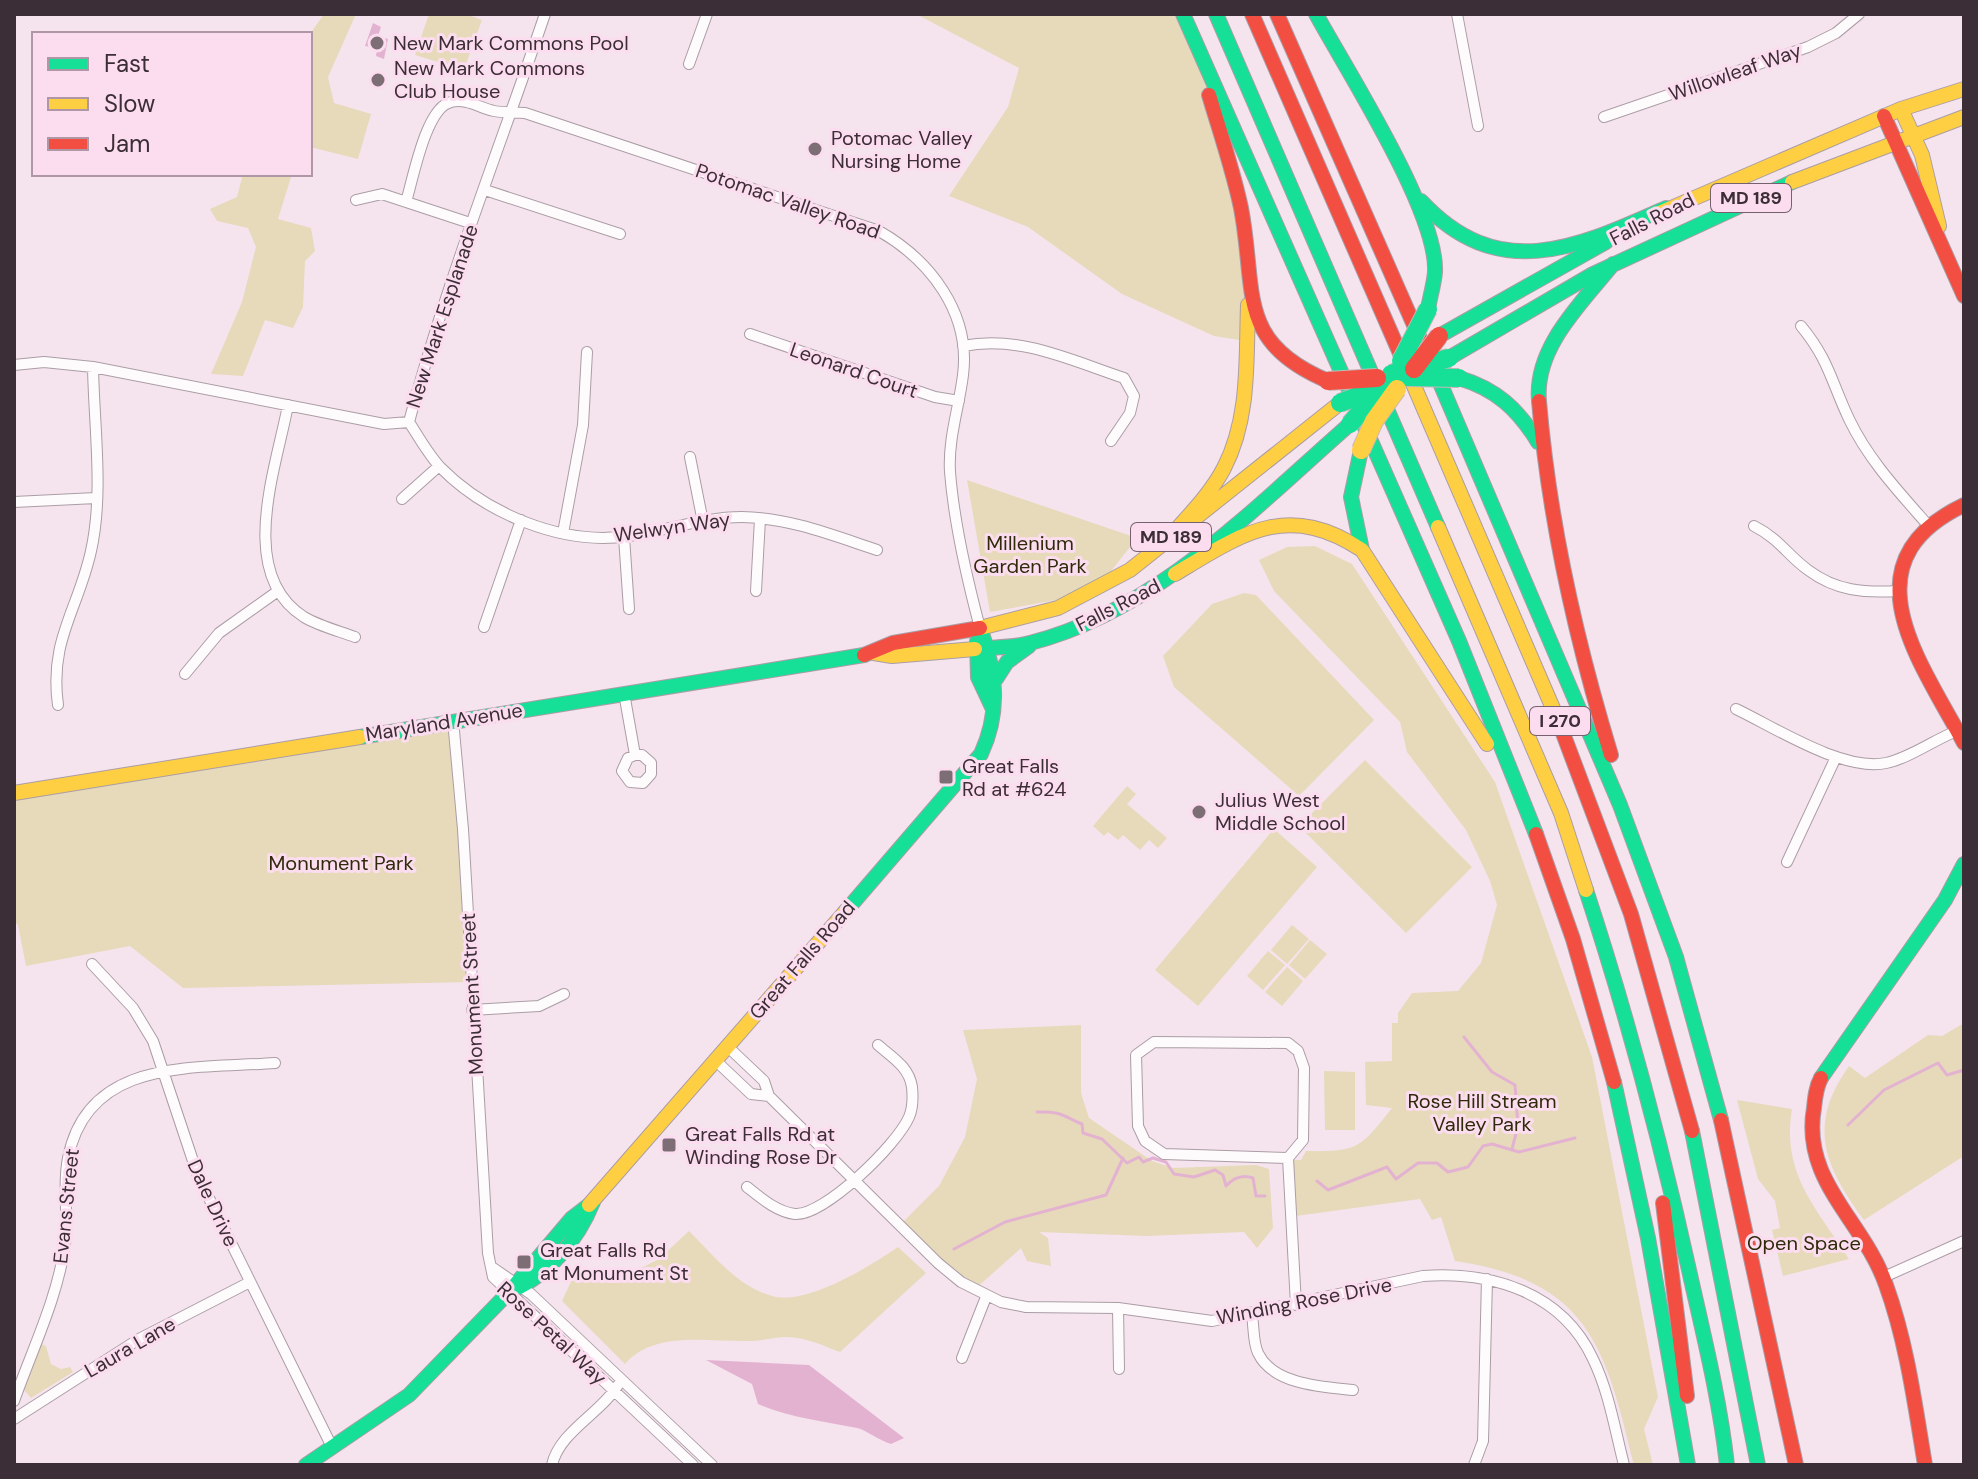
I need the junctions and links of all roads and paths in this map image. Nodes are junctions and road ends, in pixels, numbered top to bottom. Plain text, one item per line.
1 (545, 14) edge
2 (707, 14) edge
3 (1182, 14) edge
4 (1216, 14) edge
5 (1252, 14) edge
6 (1277, 14) edge
7 (1316, 14) edge
8 (1457, 14) edge
9 (1859, 14) edge
10 (689, 64) dead end
11 (1964, 89) edge
12 (512, 111) junction
13 (1892, 113) junction
14 (1604, 117) dead end
15 (1964, 117) edge
16 (1478, 126) dead end
17 (1913, 134) junction
18 (1894, 142) junction
19 (1408, 183) junction
20 (485, 190) junction
21 (356, 200) dead end
22 (406, 202) junction
23 (1666, 208) junction
24 (470, 223) junction
25 (620, 234) dead end
26 (1942, 241) junction
27 (1613, 264) junction
28 (1248, 287) junction
29 (1964, 296) edge
30 (1801, 326) dead end
31 (750, 334) dead end
32 (963, 346) junction
33 (587, 352) dead end
34 (14, 365) edge
35 (93, 367) junction
36 (1396, 374) junction
37 (959, 401) junction
38 (288, 405) junction
39 (409, 422) junction
40 (1111, 441) dead end
41 (1543, 451) junction
42 (690, 457) dead end
43 (439, 466) junction
44 (96, 498) junction
45 (402, 499) dead end
46 (14, 502) edge
47 (1964, 505) edge
48 (760, 519) junction
49 (521, 520) junction
50 (703, 522) junction
51 (1927, 524) junction
52 (1754, 526) dead end
53 (563, 533) junction
54 (624, 537) junction
55 (1167, 540) junction
56 (877, 550) dead end
57 (1362, 550) junction
58 (1175, 574) junction
59 (278, 591) junction
60 (756, 591) dead end
61 (1898, 591) junction
62 (629, 609) dead end
63 (484, 627) dead end
64 (980, 628) junction
65 (355, 637) dead end
66 (1041, 639) junction
67 (982, 649) junction
68 (874, 653) junction
69 (185, 674) dead end
70 (996, 679) junction
71 (624, 693) junction
72 (58, 705) dead end
73 (993, 709) junction
74 (1736, 709) dead end
75 (453, 720) junction
76 (1961, 736) edge
77 (635, 755) dead end
78 (1836, 757) junction
79 (14, 793) edge
80 (1620, 805) junction
81 (1787, 862) dead end
82 (1964, 864) edge
83 (1556, 888) junction
84 (92, 964) dead end
85 (564, 994) dead end
86 (472, 1010) junction
87 (878, 1045) dead end
88 (721, 1053) junction
89 (275, 1063) dead end
90 (163, 1072) junction
91 (769, 1096) junction
92 (1650, 1105) junction
93 (1288, 1158) junction
94 (853, 1178) junction
95 (747, 1187) dead end
96 (1964, 1241) edge
97 (493, 1268) joint
98 (1884, 1277) junction
99 (1487, 1279) junction
100 (250, 1282) junction
101 (516, 1287) junction
102 (986, 1297) junction
103 (1296, 1305) junction
104 (1118, 1308) junction
105 (1252, 1316) junction
106 (962, 1358) dead end
107 (1119, 1369) dead end
108 (621, 1380) junction
109 (1353, 1390) dead end
110 (615, 1391) junction
111 (14, 1401) edge
112 (14, 1419) edge
113 (332, 1447) junction
114 (306, 1465) edge
115 (552, 1465) edge
116 (693, 1465) edge
117 (712, 1465) edge
118 (1474, 1465) edge
119 (1624, 1465) edge
120 (1691, 1465) edge
121 (1727, 1465) edge
122 (1758, 1465) edge
123 (1796, 1465) edge
124 (1925, 1465) edge

1 - 12 street, New Mark Esplanade
2 - 10 street
3 - 28 main road
3 - 83 main road
4 - 92 main road, I 270
5 - 122 main road, I 270
6 - 80 main road, I 270
7 - 19 main road
8 - 16 street
9 - 14 street, Willowleaf Way
11 - 13 main road, Falls Road / MD 189
12 - 20 street, New Mark Esplanade
12 - 22 street, Potomac Valley Road
12 - 32 street, Potomac Valley Road
13 - 17 main road
13 - 18 main road
13 - 23 main road, Falls Road / MD 189
15 - 17 main road, Falls Road / MD 189
17 - 18 main road, Falls Road / MD 189
17 - 26 main road
18 - 26 main road
18 - 27 main road, Falls Road / MD 189
19 - 23 main road
19 - 36 main road, bridge
20 - 24 street, New Mark Esplanade
20 - 25 street
21 - 22 street
22 - 24 street
23 - 36 main road, Falls Road / MD 189, bridge
24 - 39 street, New Mark Esplanade
26 - 29 main road
27 - 36 main road, Falls Road / MD 189, bridge
27 - 41 main road
28 - 36 main road, bridge
28 - 55 main road
30 - 51 street
31 - 37 street, Leonard Court
32 - 37 street, Potomac Valley Road
32 - 40 street
33 - 53 street
34 - 35 street, New Mark Esplanade
35 - 38 street, New Mark Esplanade
35 - 44 street
36 - 41 main road, bridge
36 - 55 main road, Falls Road / MD 189, bridge
36 - 57 main road, bridge
36 - 58 main road, Falls Road / MD 189, bridge
37 - 64 street, Potomac Valley Road
38 - 39 street, New Mark Esplanade
38 - 59 street
39 - 43 street, Welwyn Way
41 - 80 main road
42 - 50 street
43 - 45 street
43 - 49 street, Welwyn Way
44 - 46 street
44 - 72 street
47 - 51 main road
48 - 50 street, Welwyn Way
48 - 56 street, Welwyn Way
48 - 60 street
49 - 53 street, Welwyn Way
49 - 63 street
50 - 54 street, Welwyn Way
51 - 61 main road
52 - 61 street
53 - 54 street, Welwyn Way
54 - 62 street
55 - 64 main road, Falls Road / MD 189
57 - 58 main road
57 - 83 main road
58 - 66 main road, Falls Road / MD 189
59 - 65 street
59 - 69 street
61 - 76 main road
64 - 67 main road, Great Falls Road
64 - 68 main road, Maryland Avenue
66 - 67 main road, Falls Road / MD 189
66 - 70 main road
67 - 68 main road, Maryland Avenue
67 - 70 main road, Great Falls Road
67 - 73 main road, Great Falls Road
68 - 71 main road, Maryland Avenue
70 - 73 main road, Great Falls Road
71 - 75 main road, Maryland Avenue
71 - 77 street
73 - 88 main road, Great Falls Road
74 - 78 street
75 - 79 main road, Maryland Avenue
75 - 86 street, Monument Street
76 - 78 street
78 - 81 street
80 - 123 main road, I 270
82 - 98 main road
83 - 120 main road
84 - 90 street, Dale Drive
85 - 86 street
86 - 97 street, Monument Street
87 - 94 street
88 - 91 street, Winding Rose Drive
88 - 91 street, Winding Rose Drive
88 - 101 main road, Great Falls Road
89 - 90 street, Evans Street
90 - 100 street, Dale Drive
90 - 111 street, Evans Street
91 - 94 street, Winding Rose Drive
92 - 120 main road
92 - 121 main road, I 270
93 - 93 street
93 - 103 street
94 - 95 street
94 - 102 street, Winding Rose Drive
96 - 98 street
97 - 101 street, Rose Petal Way
98 - 124 main road
99 - 103 street, Winding Rose Drive
99 - 118 street
99 - 119 street, Winding Rose Drive
100 - 112 street, Laura Lane
100 - 113 street, Dale Drive
101 - 108 street, Rose Petal Way
101 - 110 street, Rose Petal Way
101 - 113 main road, Great Falls Road
102 - 104 street, Winding Rose Drive
102 - 106 street
103 - 105 street, Winding Rose Drive
104 - 105 street, Winding Rose Drive
104 - 107 street
105 - 109 street
108 - 110 street
108 - 117 street, Rose Petal Way
110 - 115 street
110 - 116 street, Rose Petal Way
113 - 114 main road, Great Falls Road

